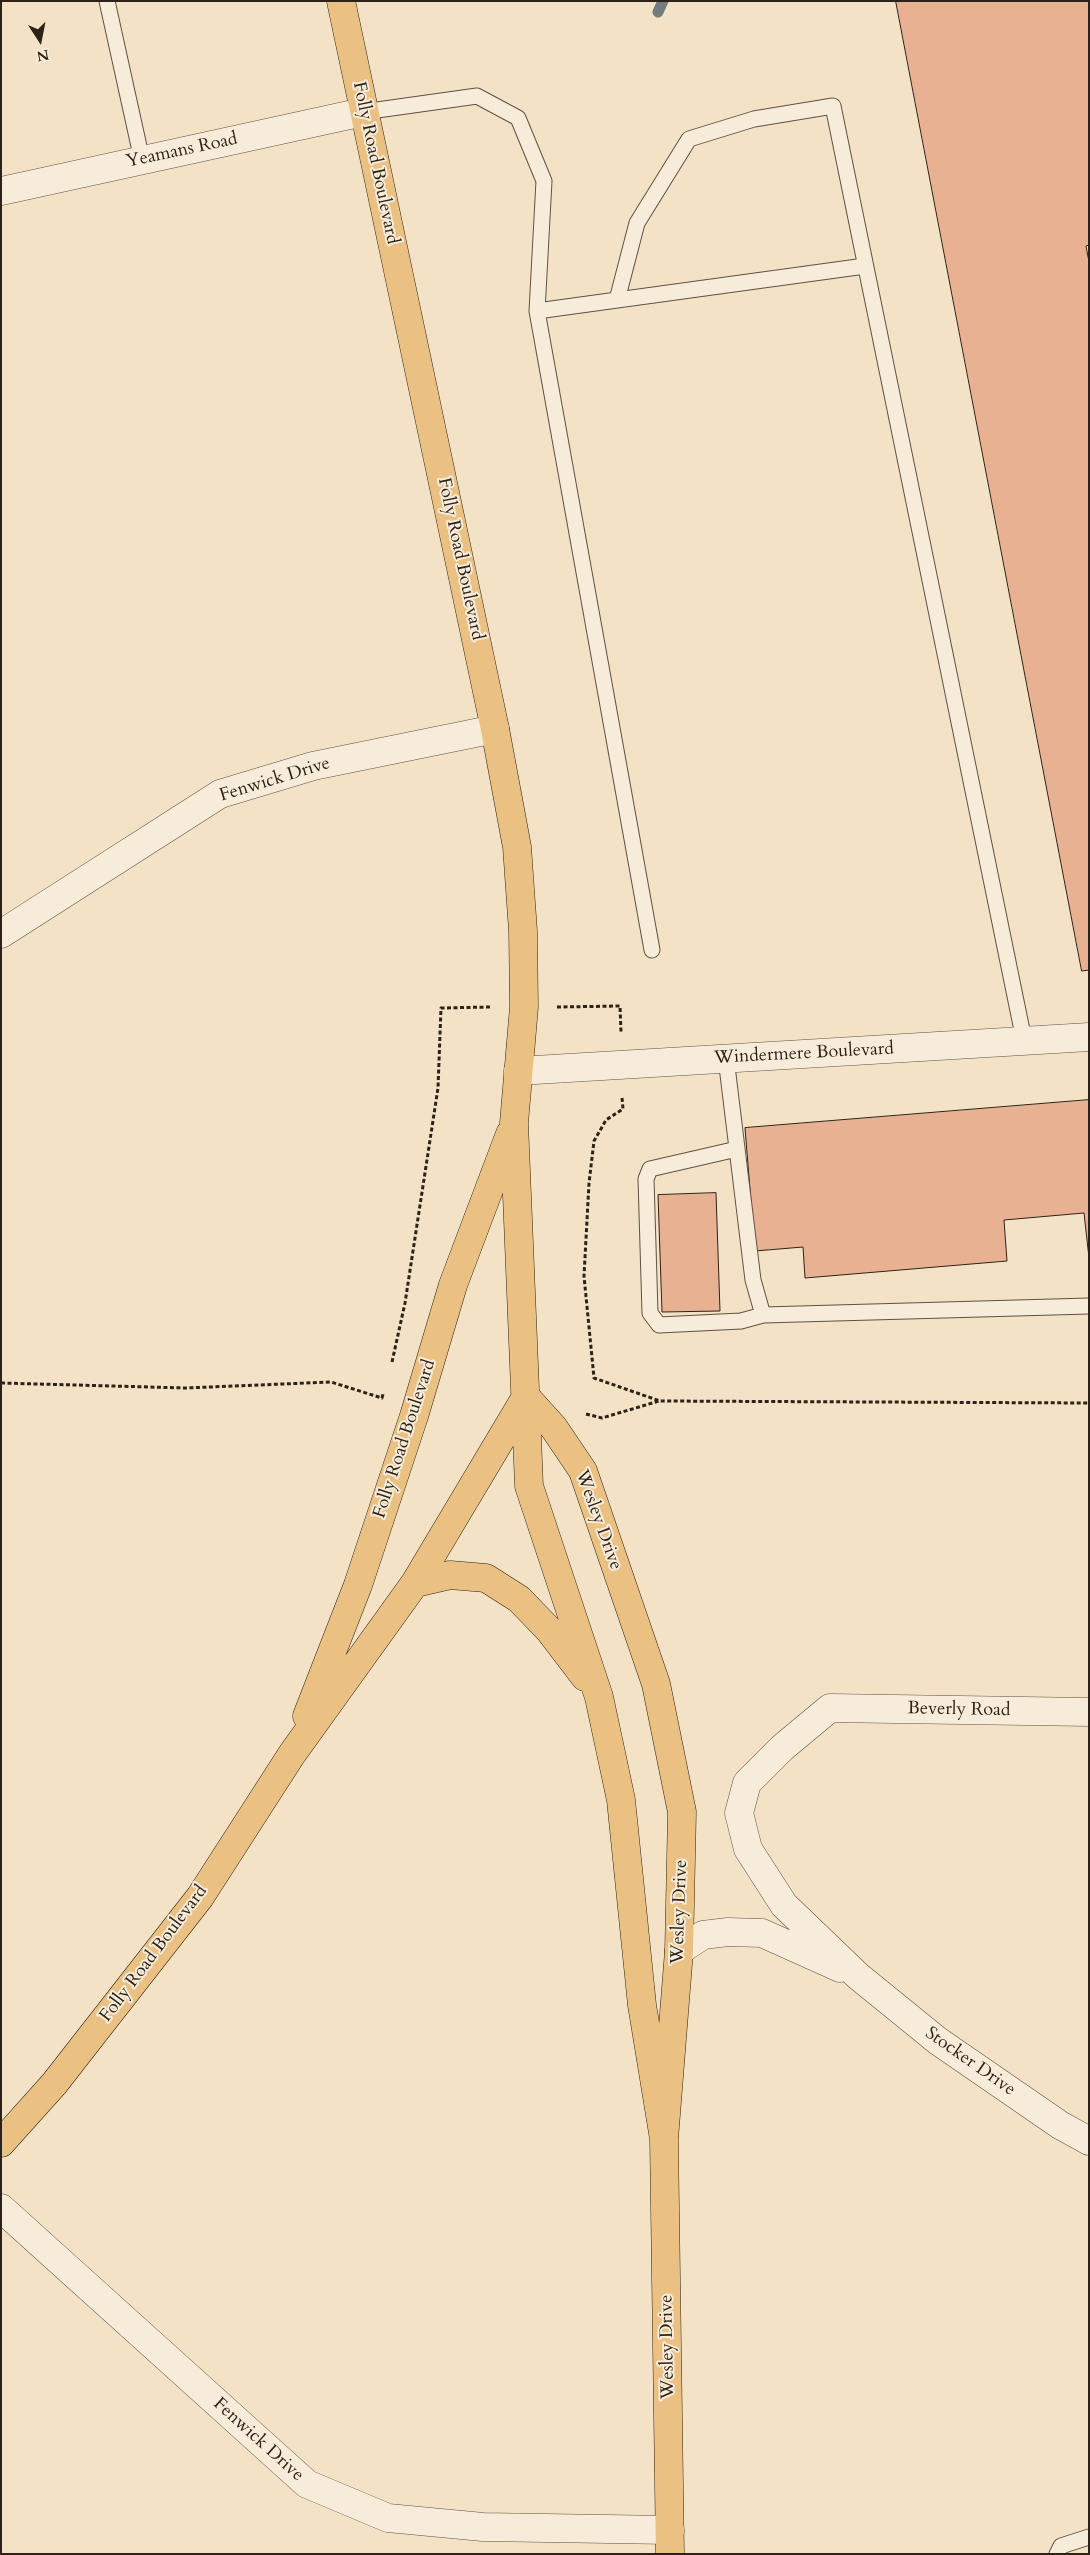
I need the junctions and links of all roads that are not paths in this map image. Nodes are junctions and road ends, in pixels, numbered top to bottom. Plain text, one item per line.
1 (107, 1) edge
2 (341, 1) edge
3 (363, 112) junction
4 (142, 160) junction
5 (1, 191) edge
6 (865, 266) junction
7 (617, 300) junction
8 (537, 311) junction
9 (495, 729) junction
10 (1, 934) edge
11 (652, 950) dead end
12 (1089, 1037) edge
13 (1024, 1040) junction
14 (726, 1058) junction
15 (518, 1071) junction
16 (514, 1123) junction
17 (737, 1149) junction
18 (1089, 1306) edge
19 (763, 1315) junction
20 (526, 1397) junction
21 (415, 1583) junction
22 (599, 1697) junction
23 (830, 1708) joint
24 (1089, 1712) edge
25 (292, 1754) junction
26 (679, 1951) junction
27 (858, 1976) junction
28 (664, 2139) junction
29 (1089, 2141) edge
30 (1, 2143) edge
31 (1, 2208) edge
32 (1089, 2537) edge
33 (670, 2542) edge
34 (1057, 2554) edge

1 - 4 lane
2 - 3 main road, Folly Road Boulevard
3 - 4 street, Yeamans Road
3 - 8 lane
3 - 9 main road, Folly Road Boulevard
4 - 5 street, Yeamans Road
6 - 7 lane
6 - 7 lane
6 - 13 lane
7 - 8 lane
8 - 11 lane
9 - 10 street, Fenwick Drive
9 - 15 main road, Folly Road Boulevard
12 - 13 street, Windermere Boulevard
13 - 14 street, Windermere Boulevard
14 - 15 street, Windermere Boulevard
14 - 17 lane
15 - 16 main road, Folly Road Boulevard
16 - 20 main road, Folly Road Boulevard
16 - 25 main road, Folly Road Boulevard
17 - 19 lane
17 - 19 lane
18 - 19 lane
20 - 21 main road, Folly Road Boulevard
20 - 22 main road, Wesley Drive
20 - 26 main road, Wesley Drive
21 - 22 main road
21 - 25 main road, Folly Road Boulevard
22 - 28 main road, Wesley Drive
23 - 24 street, Beverly Road
23 - 27 street, Stocker Drive
25 - 30 main road, Folly Road Boulevard
26 - 27 street, Stocker Drive
26 - 28 main road, Wesley Drive
27 - 29 street, Stocker Drive
28 - 33 main road, Wesley Drive
31 - 33 street, Fenwick Drive
32 - 34 lane

